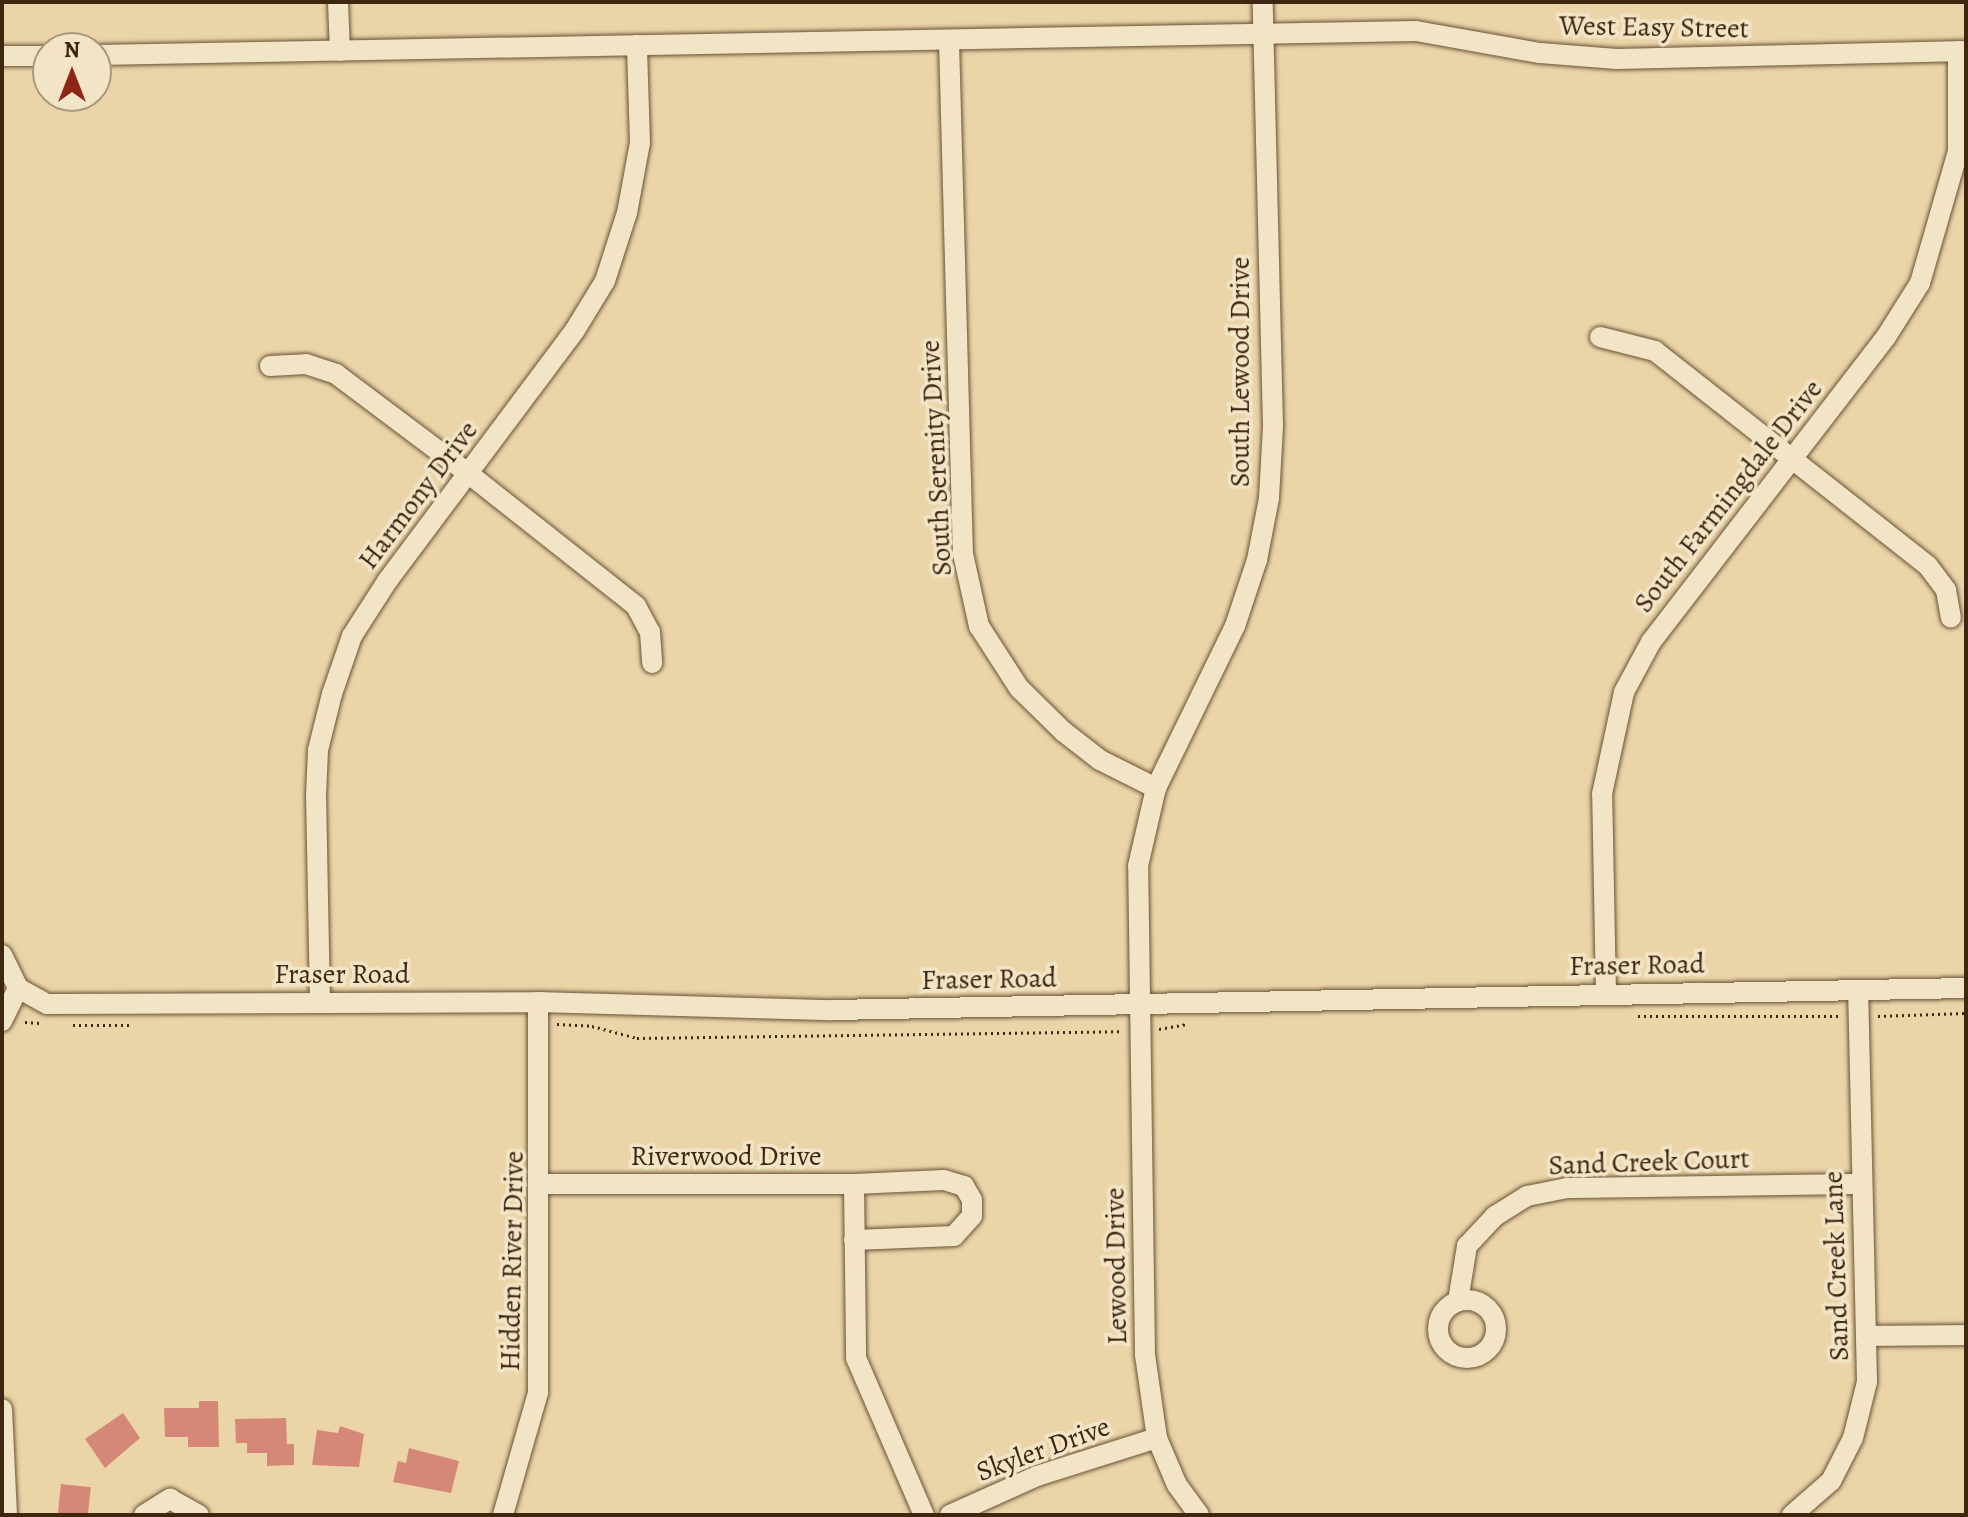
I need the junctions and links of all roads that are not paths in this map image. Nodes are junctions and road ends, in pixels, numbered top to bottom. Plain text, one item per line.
1 (338, 2) edge
2 (1263, 2) edge
3 (1263, 35) junction
4 (949, 41) junction
5 (637, 45) junction
6 (340, 51) junction
7 (1962, 51) edge
8 (112, 55) edge
9 (2, 56) edge
10 (32, 56) edge
11 (1600, 337) dead end
12 (270, 366) dead end
13 (1791, 458) junction
14 (469, 474) junction
15 (1951, 618) dead end
16 (652, 663) dead end
17 (1156, 788) junction
18 (2, 955) edge
19 (18, 988) junction
20 (1966, 988) edge
21 (1858, 990) junction
22 (1606, 994) junction
23 (320, 1002) junction
24 (538, 1002) junction
25 (1138, 1004) junction
26 (2, 1021) edge
27 (542, 1184) junction
28 (854, 1184) junction
29 (1861, 1184) junction
30 (854, 1240) junction
31 (1458, 1301) dead end
32 (1966, 1335) edge
33 (1869, 1336) junction
34 (2, 1409) edge
35 (1157, 1438) junction
36 (7, 1515) edge
37 (144, 1515) edge
38 (199, 1515) edge
39 (503, 1515) edge
40 (924, 1515) edge
41 (950, 1515) edge
42 (1199, 1515) edge
43 (1792, 1515) edge

1 - 6 street
2 - 3 street, South Lewood Drive
3 - 4 street, West Easy Street
3 - 7 street, West Easy Street
3 - 17 street, South Lewood Drive
4 - 5 street, West Easy Street
4 - 17 street, South Serenity Drive
5 - 6 street, West Easy Street
5 - 14 street, Harmony Drive
6 - 8 street, West Easy Street
7 - 13 street, South Farmingdale Drive
9 - 10 street
11 - 13 street
12 - 14 street
13 - 15 street
13 - 22 street, South Farmingdale Drive
14 - 16 street
14 - 23 street, Harmony Drive
17 - 25 street, South Lewood Drive
18 - 19 street
19 - 23 street, Fraser Road
19 - 26 street
20 - 21 street, Fraser Road
21 - 22 street, Fraser Road
21 - 29 street, Sand Creek Lane
22 - 25 street, Fraser Road
23 - 24 street, Fraser Road
24 - 25 street, Fraser Road
24 - 27 street, Hidden River Drive
25 - 35 street, Lewood Drive
27 - 28 street, Riverwood Drive
27 - 39 street, Hidden River Drive
28 - 30 street, Riverwood Drive
28 - 30 street
29 - 31 street, Sand Creek Court
29 - 33 street, Sand Creek Lane
30 - 40 street, Riverwood Drive
32 - 33 street
33 - 43 street, Sand Creek Lane
34 - 36 street
35 - 41 street, Skyler Drive
35 - 42 street, Lewood Drive
37 - 38 street

